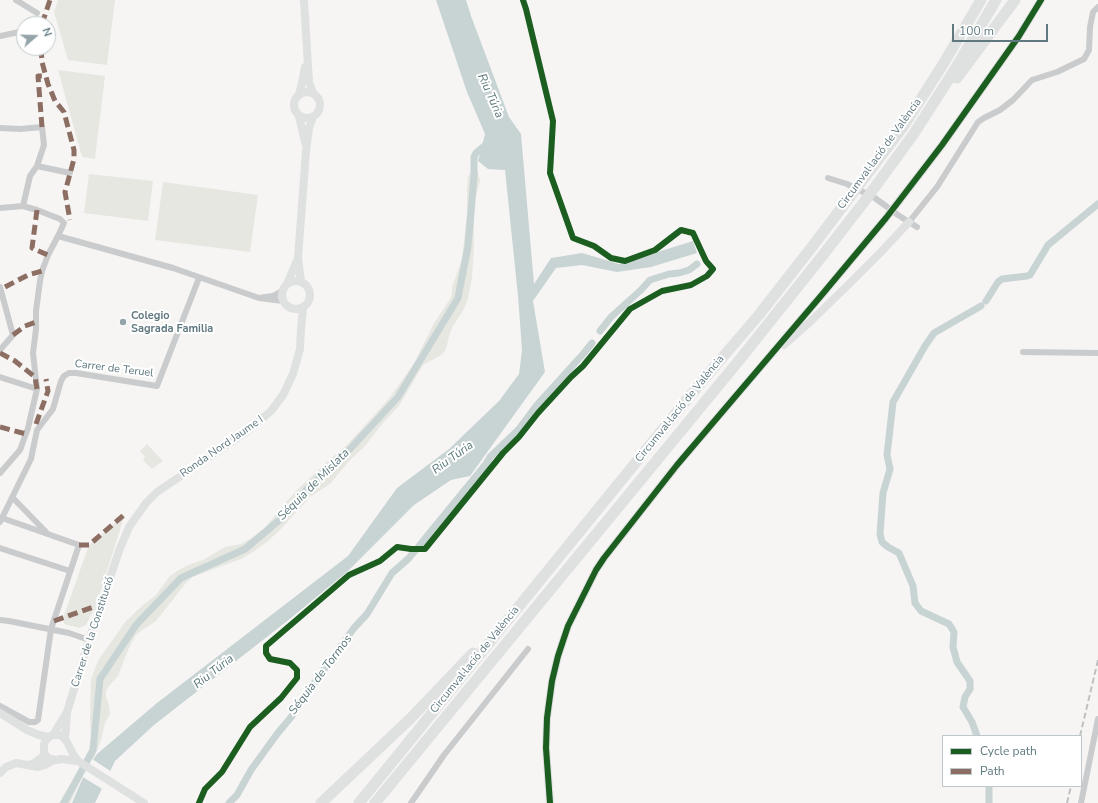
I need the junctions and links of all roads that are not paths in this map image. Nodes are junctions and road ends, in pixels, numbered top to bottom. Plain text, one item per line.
1 (16, 0) edge
2 (304, 0) edge
3 (981, 0) edge
4 (996, 0) edge
5 (1015, 0) edge
6 (1041, 0) edge
7 (1098, 7) edge
8 (37, 13) dead end
9 (16, 33) edge
10 (0, 36) edge
11 (307, 57) junction
12 (313, 93) junction
13 (299, 95) junction
14 (299, 116) junction
15 (313, 117) junction
16 (0, 128) edge
17 (913, 135) junction
18 (306, 151) junction
19 (37, 166) junction
20 (70, 173) dead end
21 (828, 178) dead end
22 (23, 206) junction
23 (0, 208) edge
24 (909, 222) junction
25 (917, 227) dead end
26 (58, 236) junction
27 (298, 258) junction
28 (199, 278) junction
29 (301, 282) junction
30 (0, 287) edge
31 (284, 288) junction
32 (259, 298) junction
33 (283, 301) junction
34 (303, 308) junction
35 (295, 310) junction
36 (300, 329) junction
37 (0, 350) edge
38 (1024, 352) dead end
39 (1098, 353) edge
40 (769, 357) junction
41 (0, 377) edge
42 (37, 389) junction
43 (28, 428) junction
44 (37, 430) junction
45 (0, 473) edge
46 (12, 498) junction
47 (1, 520) edge
48 (35, 521) junction
49 (32, 529) junction
50 (48, 534) junction
51 (0, 548) edge
52 (566, 549) junction
53 (119, 551) joint
54 (70, 571) junction
55 (0, 620) edge
56 (51, 629) junction
57 (89, 640) junction
58 (528, 649) dead end
59 (0, 706) edge
60 (67, 712) junction
61 (0, 713) edge
62 (1098, 719) edge
63 (27, 730) junction
64 (51, 736) junction
65 (67, 742) junction
66 (44, 751) junction
67 (57, 760) junction
68 (80, 762) junction
69 (27, 765) junction
70 (0, 773) edge
71 (550, 801) edge
72 (144, 803) edge
73 (321, 803) edge
74 (359, 803) edge
75 (375, 803) edge
76 (411, 803) edge
77 (1081, 803) edge

1 - 8 street
2 - 11 main road
3 - 52 highway, Circumval·lació de València
4 - 17 highway, Circumval·lació de València
5 - 17 highway
6 - 40 main road
7 - 24 street
9 - 10 street
11 - 12 main road
11 - 13 main road
12 - 13 main road
12 - 15 main road
13 - 14 main road
14 - 15 main road
14 - 18 main road
15 - 18 main road
16 - 19 street
17 - 75 highway, Circumval·lació de València
18 - 27 main road
19 - 20 street
19 - 22 street
21 - 24 street
22 - 23 street
22 - 26 street
24 - 25 street
24 - 40 main road
26 - 28 street
26 - 42 street
27 - 29 main road
27 - 31 main road
28 - 32 street
28 - 44 street, Carrer de Teruel
29 - 31 main road
29 - 34 main road
30 - 37 street
31 - 32 street
31 - 33 main road
32 - 33 street
33 - 35 main road
34 - 35 main road
34 - 36 main road, Ronda Nord Jaume I
35 - 36 main road, Ronda Nord Jaume I
36 - 53 main road, Ronda Nord Jaume I
38 - 39 street
40 - 71 main road
41 - 42 street
42 - 43 street
43 - 44 street
43 - 45 street
44 - 46 street
46 - 47 street
46 - 48 street
47 - 49 street
48 - 49 street
48 - 50 street
49 - 50 street
50 - 54 street
51 - 54 street
52 - 73 highway
52 - 74 highway, Circumval·lació de València
53 - 57 main road, Carrer de la Constitució
54 - 56 street
55 - 56 street
56 - 57 street
56 - 59 street
57 - 60 main road, Carrer de la Constitució
58 - 76 street
60 - 64 main road, Carrer de la Constitució
60 - 65 main road, Carrer de la Constitució
61 - 63 main road
62 - 77 street
63 - 64 main road
63 - 66 main road
64 - 65 main road
64 - 66 main road
65 - 67 main road
65 - 68 main road
66 - 67 main road
66 - 69 main road
67 - 68 main road
67 - 69 main road
68 - 72 main road
69 - 70 main road

